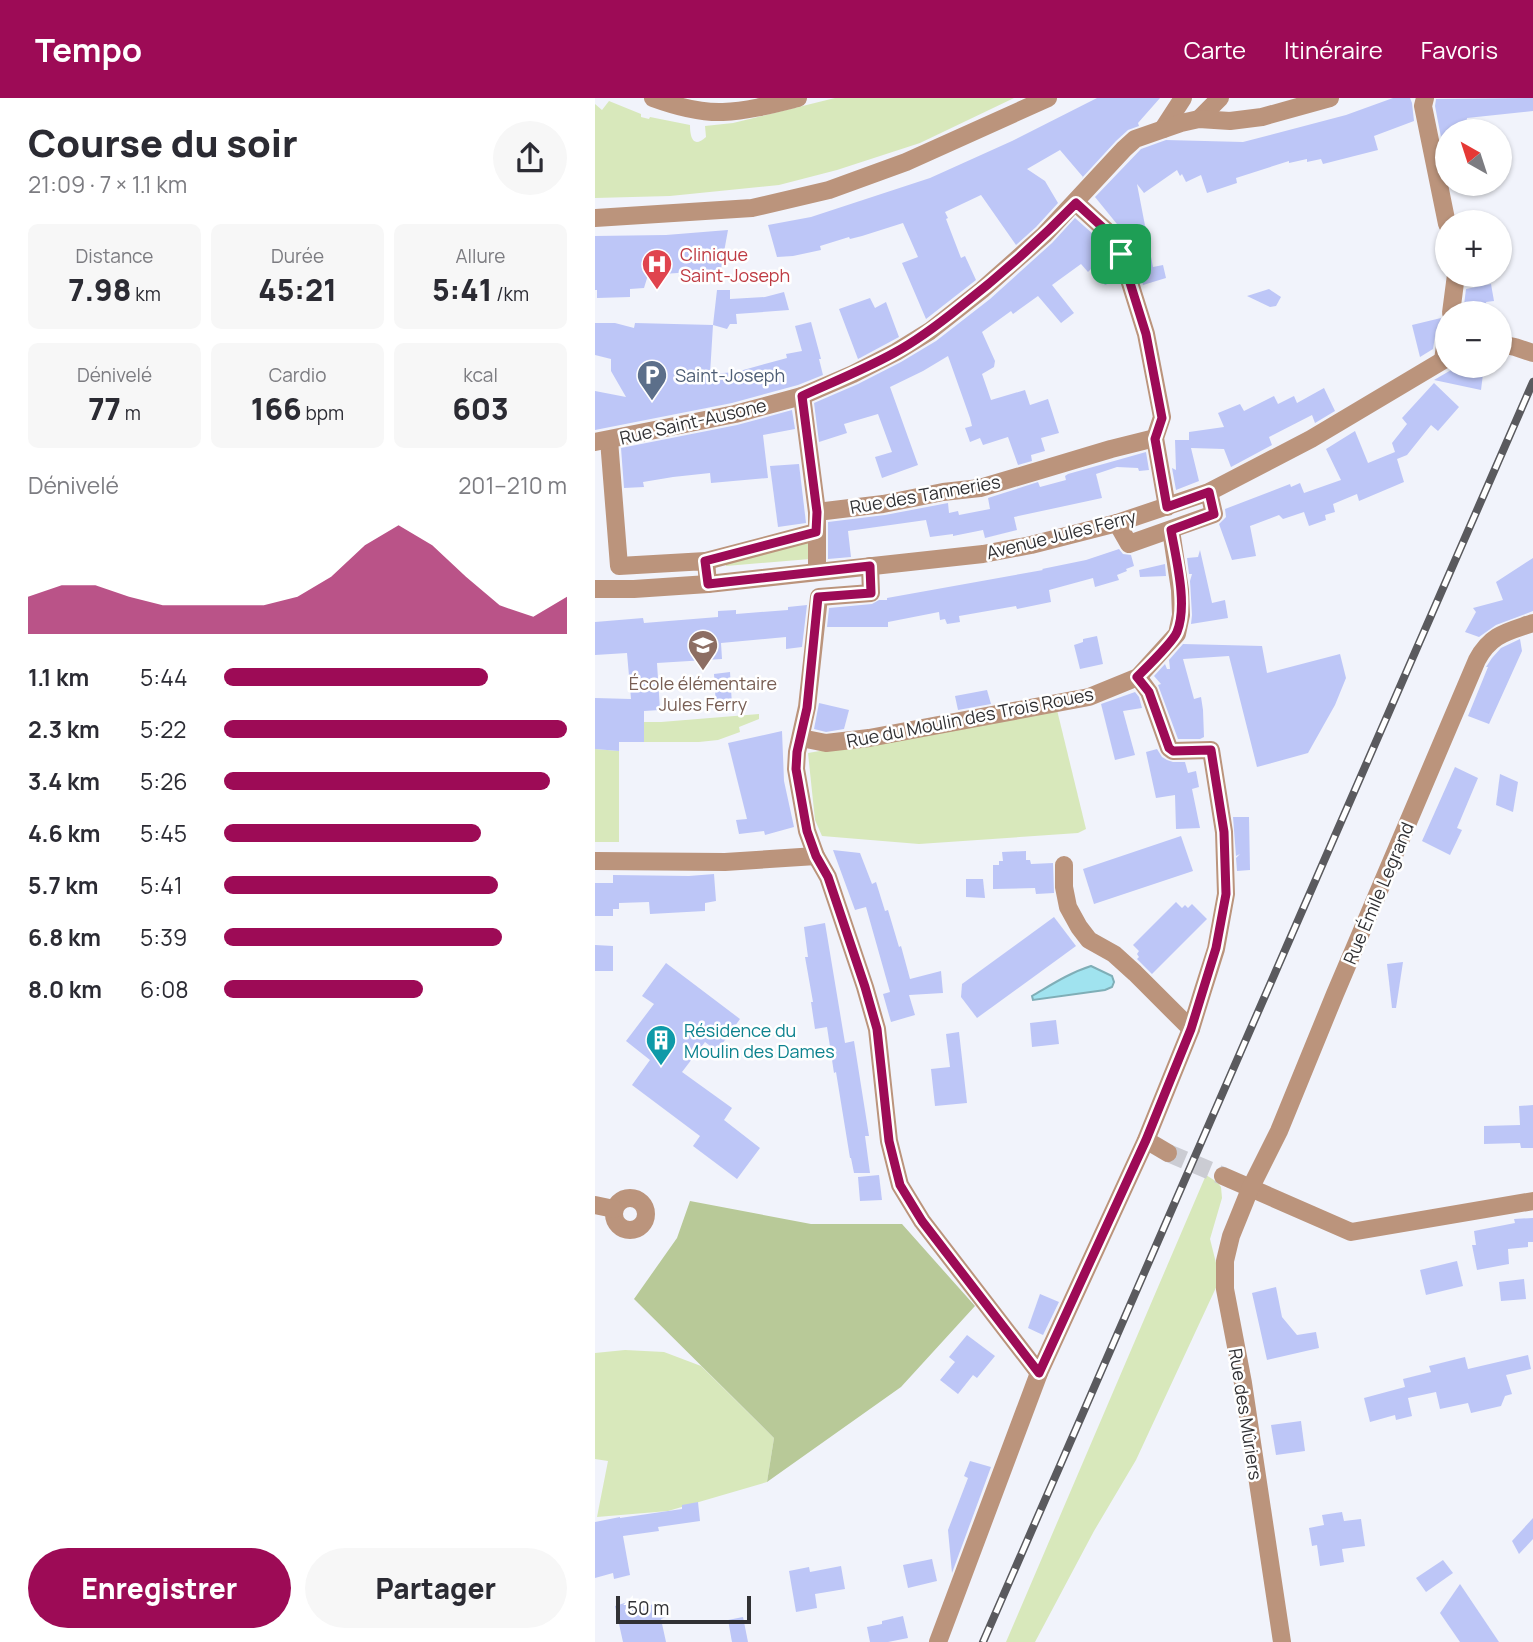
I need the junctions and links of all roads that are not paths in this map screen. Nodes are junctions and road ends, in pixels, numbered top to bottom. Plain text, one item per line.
1 (653, 98) edge
2 (798, 98) edge
3 (1048, 98) edge
4 (1183, 98) edge
5 (1220, 98) edge
6 (1330, 98) edge
7 (1425, 98) edge
8 (1199, 119) junction
9 (1163, 129) junction
10 (1076, 203) junction
11 (1444, 210) edge
12 (595, 218) edge
13 (1512, 347) edge
14 (1533, 353) edge
15 (1435, 365) edge
16 (802, 396) junction
17 (1155, 439) junction
18 (602, 441) edge
19 (1209, 492) junction
20 (1167, 507) junction
21 (817, 512) junction
22 (1117, 523) junction
23 (1171, 530) junction
24 (816, 532) junction
25 (705, 561) junction
26 (870, 566) junction
27 (817, 572) junction
28 (708, 584) junction
29 (595, 589) edge
30 (1533, 623) edge
31 (1137, 677) junction
32 (801, 738) junction
33 (816, 856) junction
34 (595, 861) edge
35 (1064, 865) dead end
36 (1191, 1029) junction
37 (1146, 1140) junction
38 (1168, 1153) tunnel mouth
39 (1223, 1177) tunnel mouth
40 (1250, 1189) junction
41 (1533, 1201) edge
42 (595, 1205) edge
43 (614, 1209) dead end
44 (1039, 1373) junction
45 (938, 1642) edge
46 (1282, 1642) edge

1 - 2 street
3 - 12 street
4 - 9 street
5 - 8 street
6 - 8 street
7 - 11 street
8 - 9 street, Rue Saint-Ausone
9 - 10 street, Rue Saint-Ausone
10 - 16 street, Rue Saint-Ausone
10 - 17 street
13 - 14 street
15 - 19 street, Avenue Jules Ferry
16 - 18 street, Rue Saint-Ausone
16 - 21 street
17 - 20 street
17 - 21 street, Rue des Tanneries
18 - 25 street
19 - 20 street, Avenue Jules Ferry
19 - 23 street
20 - 22 street, Avenue Jules Ferry
21 - 24 street
22 - 23 street
22 - 26 street, Avenue Jules Ferry
23 - 31 street
24 - 25 street
24 - 27 street
25 - 28 street
26 - 27 street, Avenue Jules Ferry
26 - 32 street
27 - 28 street, Avenue Jules Ferry
28 - 29 street, Avenue Jules Ferry
30 - 40 street, Rue Émile Legrand
31 - 32 street, Rue du Moulin des Trois Roues
31 - 36 street
32 - 33 street
33 - 34 street
33 - 44 street
35 - 36 street
36 - 37 street
37 - 38 street
37 - 44 street
39 - 40 street
40 - 41 street
40 - 46 street, Rue des Mûriers
42 - 43 street
44 - 45 street

